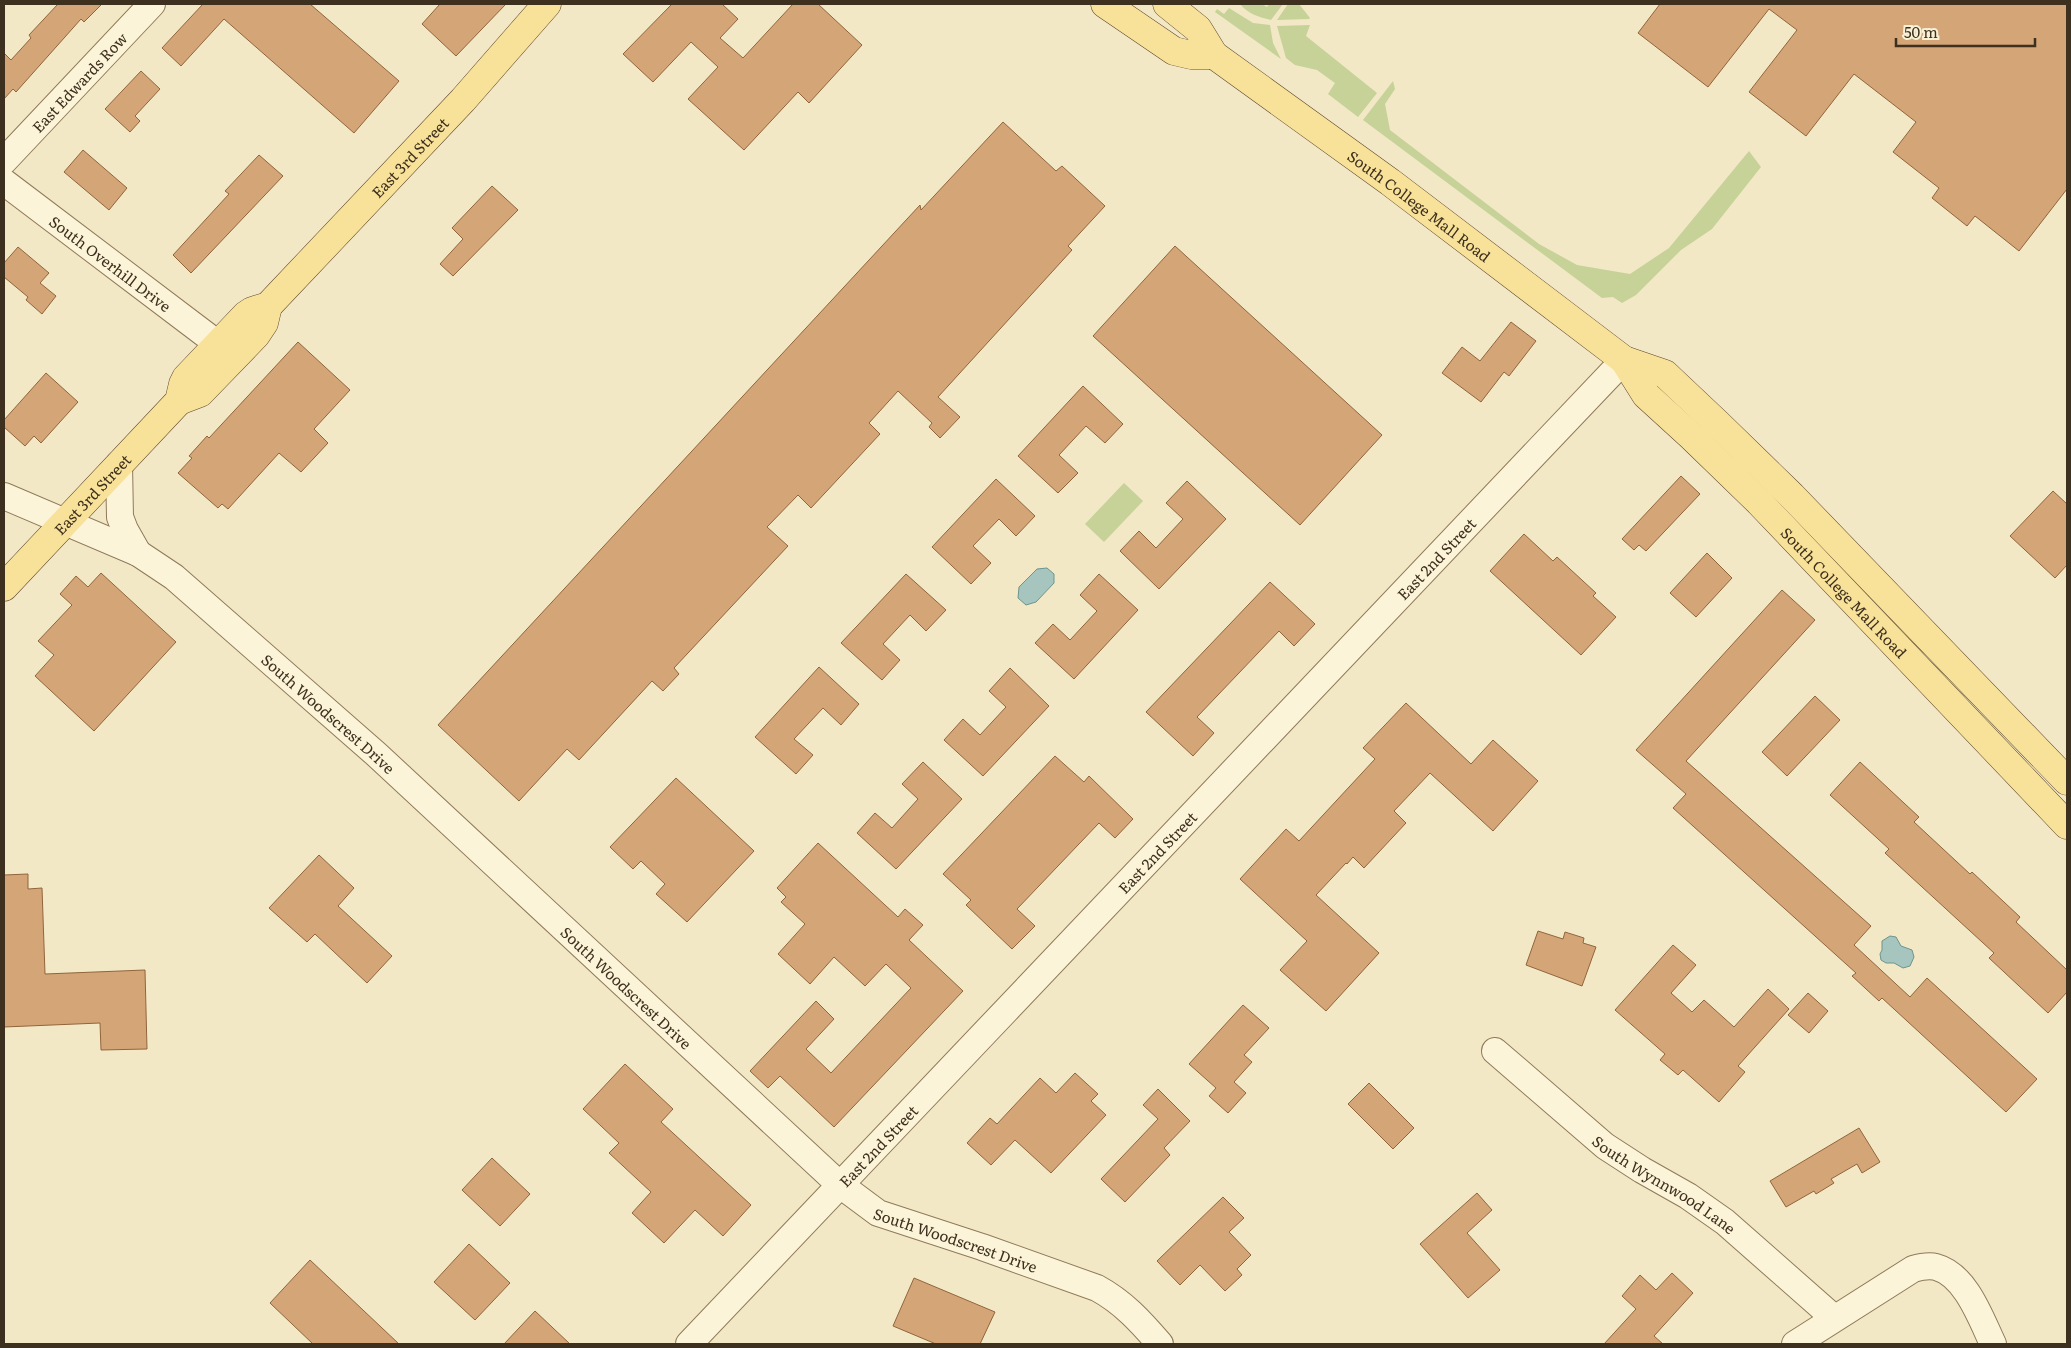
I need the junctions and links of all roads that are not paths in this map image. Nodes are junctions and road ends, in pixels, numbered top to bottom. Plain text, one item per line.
1 (152, 4) edge
2 (547, 4) edge
3 (1106, 4) edge
4 (1167, 4) edge
5 (1214, 55) junction
6 (4, 161) edge
7 (4, 182) edge
8 (268, 306) junction
9 (218, 344) junction
10 (1624, 360) junction
11 (179, 401) junction
12 (1718, 424) junction
13 (1692, 437) junction
14 (1751, 455) junction
15 (119, 464) junction
16 (1732, 475) junction
17 (4, 496) edge
18 (1812, 516) junction
19 (65, 522) junction
20 (1784, 529) junction
21 (138, 553) junction
22 (4, 587) edge
23 (2067, 780) edge
24 (2067, 825) edge
25 (1495, 1050) dead end
26 (839, 1184) junction
27 (1834, 1318) junction
28 (689, 1344) edge
29 (1160, 1344) edge
30 (1795, 1344) edge
31 (1994, 1344) edge

1 - 6 street, East Edwards Row
2 - 8 main road, East 3rd Street
3 - 5 main road
4 - 5 main road, South College Mall Road
5 - 10 main road, South College Mall Road
7 - 9 street, South Overhill Drive
8 - 9 main road, East 3rd Street
8 - 11 main road, East 3rd Street
9 - 11 main road, East 3rd Street
10 - 12 main road, South College Mall Road
10 - 13 main road, South College Mall Road
10 - 26 street, East 2nd Street
11 - 15 main road, East 3rd Street
12 - 13 main road
12 - 14 main road, South College Mall Road
13 - 16 main road, South College Mall Road
14 - 16 main road
14 - 18 main road, South College Mall Road
15 - 19 main road, East 3rd Street
15 - 21 street, South Woodscrest Drive
16 - 20 main road, South College Mall Road
17 - 19 street, South Woodscrest Drive
18 - 20 main road
18 - 23 main road, South College Mall Road
19 - 21 street, South Woodscrest Drive
19 - 22 main road, East 3rd Street
20 - 24 main road, South College Mall Road
21 - 26 street, South Woodscrest Drive
25 - 27 street, South Wynnwood Lane
26 - 28 street, East 2nd Street
26 - 29 street, South Woodscrest Drive
27 - 30 street
27 - 31 street

